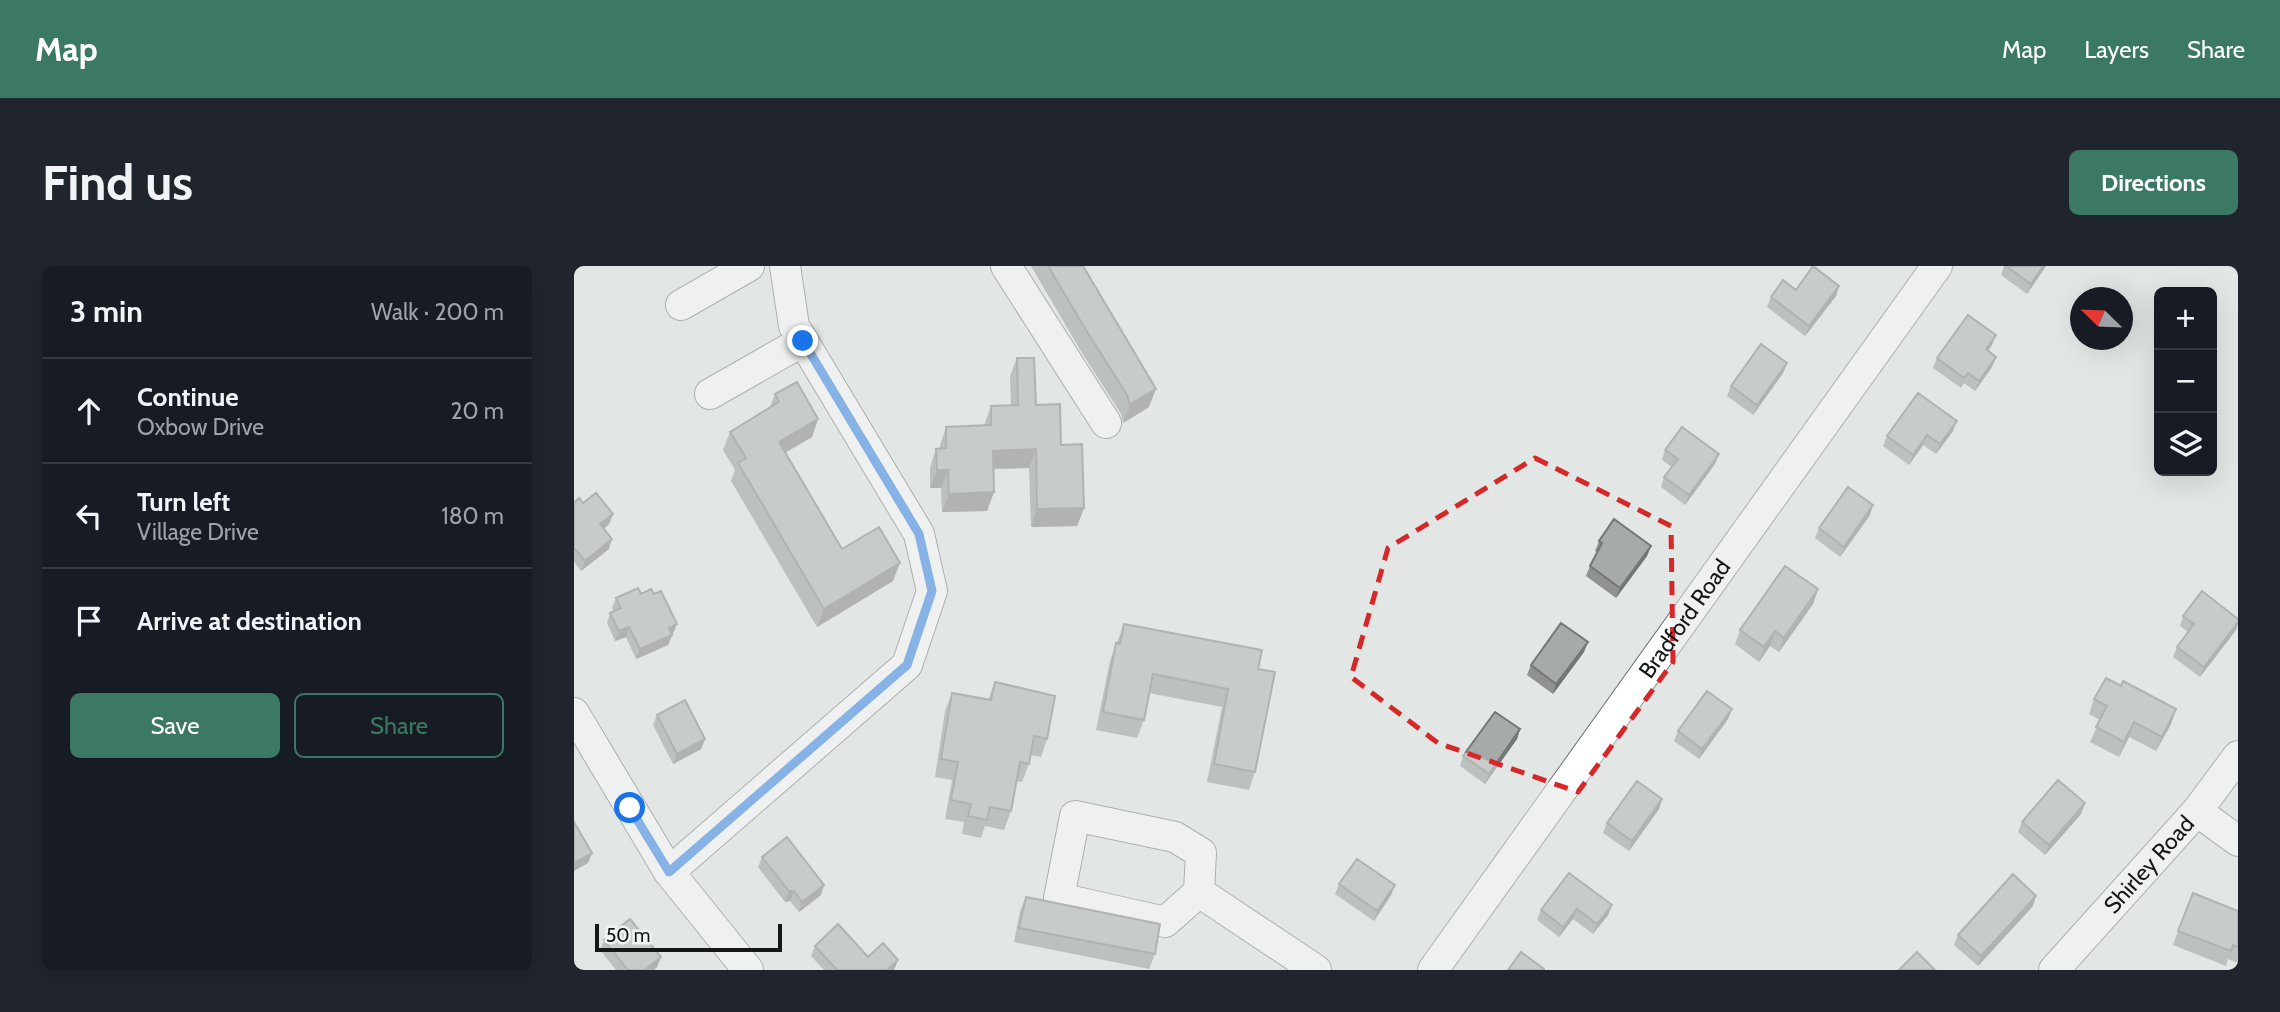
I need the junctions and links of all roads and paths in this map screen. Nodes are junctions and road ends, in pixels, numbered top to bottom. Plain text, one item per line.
1 (749, 266) edge
2 (1006, 266) edge
3 (1937, 266) edge
4 (793, 271) edge
5 (681, 305) dead end
6 (803, 341) junction
7 (710, 394) dead end
8 (1106, 423) dead end
9 (574, 713) edge
10 (2238, 756) edge
11 (2197, 811) junction
12 (2238, 841) edge
13 (669, 872) junction
14 (1199, 892) junction
15 (748, 970) edge
16 (1316, 970) edge
17 (1433, 970) edge
18 (2054, 970) edge

1 - 5 street
2 - 8 street
3 - 17 street, Bradford Road
4 - 6 street
6 - 7 street
6 - 13 street
9 - 13 street
10 - 11 street, Shirley Road
11 - 12 street
11 - 18 street, Shirley Road
13 - 15 street
14 - 14 street
14 - 16 street

